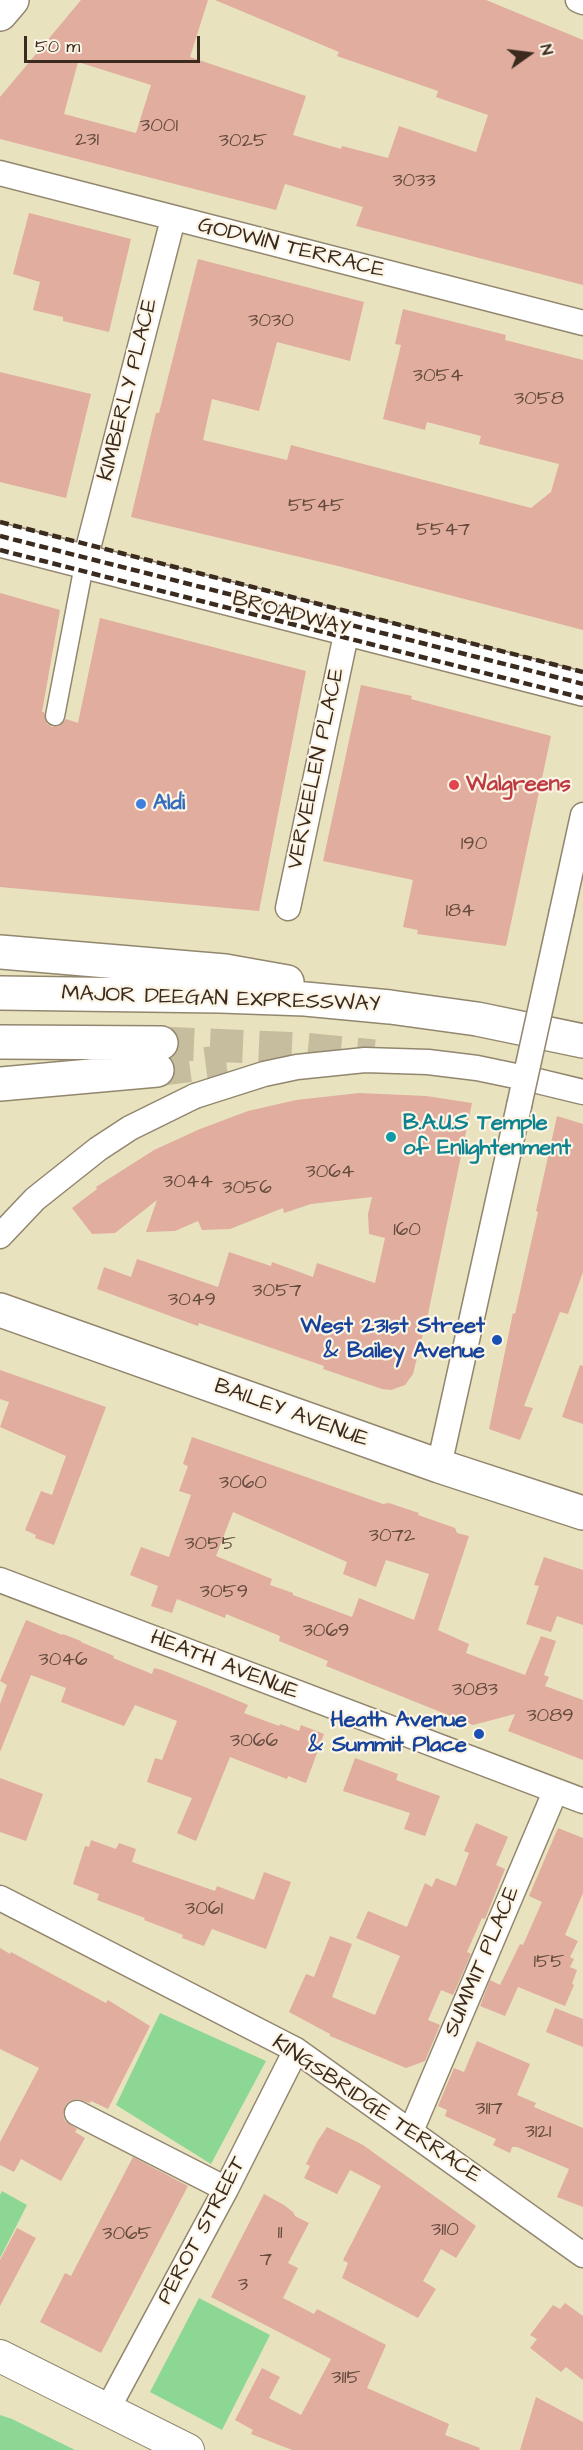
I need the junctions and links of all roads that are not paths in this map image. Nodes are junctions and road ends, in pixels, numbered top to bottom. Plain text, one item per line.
1 (12, 0) edge
2 (578, 0) edge
3 (583, 2) edge
4 (0, 14) edge
5 (0, 173) edge
6 (172, 219) junction
7 (583, 323) edge
8 (0, 540) edge
9 (85, 560) junction
10 (347, 630) junction
11 (583, 689) edge
12 (55, 716) dead end
13 (583, 815) edge
14 (288, 908) dead end
15 (0, 952) edge
16 (0, 993) edge
17 (390, 1007) junction
18 (583, 1041) edge
19 (0, 1042) edge
20 (525, 1078) junction
21 (0, 1084) edge
22 (583, 1092) edge
23 (0, 1236) edge
24 (0, 1310) edge
25 (438, 1466) junction
26 (583, 1513) edge
27 (0, 1581) edge
28 (555, 1792) junction
29 (583, 1801) edge
30 (0, 1898) edge
31 (296, 2050) junction
32 (77, 2113) dead end
33 (411, 2131) junction
34 (226, 2189) junction
35 (583, 2255) edge
36 (0, 2356) edge
37 (107, 2410) junction
38 (188, 2450) edge

1 - 4 main road
2 - 3 street
5 - 6 street, GODWIN TERRACE
6 - 7 street, GODWIN TERRACE
6 - 9 street, KIMBERLY PLACE
8 - 9 main road, BROADWAY
9 - 10 main road, BROADWAY
9 - 12 street
10 - 11 main road, BROADWAY
10 - 14 street, VERVEELEN PLACE
13 - 20 street, bridge
15 - 17 main road
16 - 17 main road, MAJOR DEEGAN EXPRESSWAY
17 - 18 main road, MAJOR DEEGAN EXPRESSWAY
19 - 21 main road, MAJOR DEEGAN EXPRESSWAY
20 - 22 street
20 - 23 street, bridge
20 - 25 street, bridge
24 - 25 main road, BAILEY AVENUE
25 - 26 main road, BAILEY AVENUE
27 - 28 street, HEATH AVENUE
28 - 29 street, HEATH AVENUE
28 - 33 street, SUMMIT PLACE
30 - 31 street, KINGSBRIDGE TERRACE
31 - 33 street, KINGSBRIDGE TERRACE
31 - 34 street, PEROT STREET
32 - 34 street
33 - 35 street, KINGSBRIDGE TERRACE
34 - 37 street, PEROT STREET
36 - 37 street
37 - 38 street

